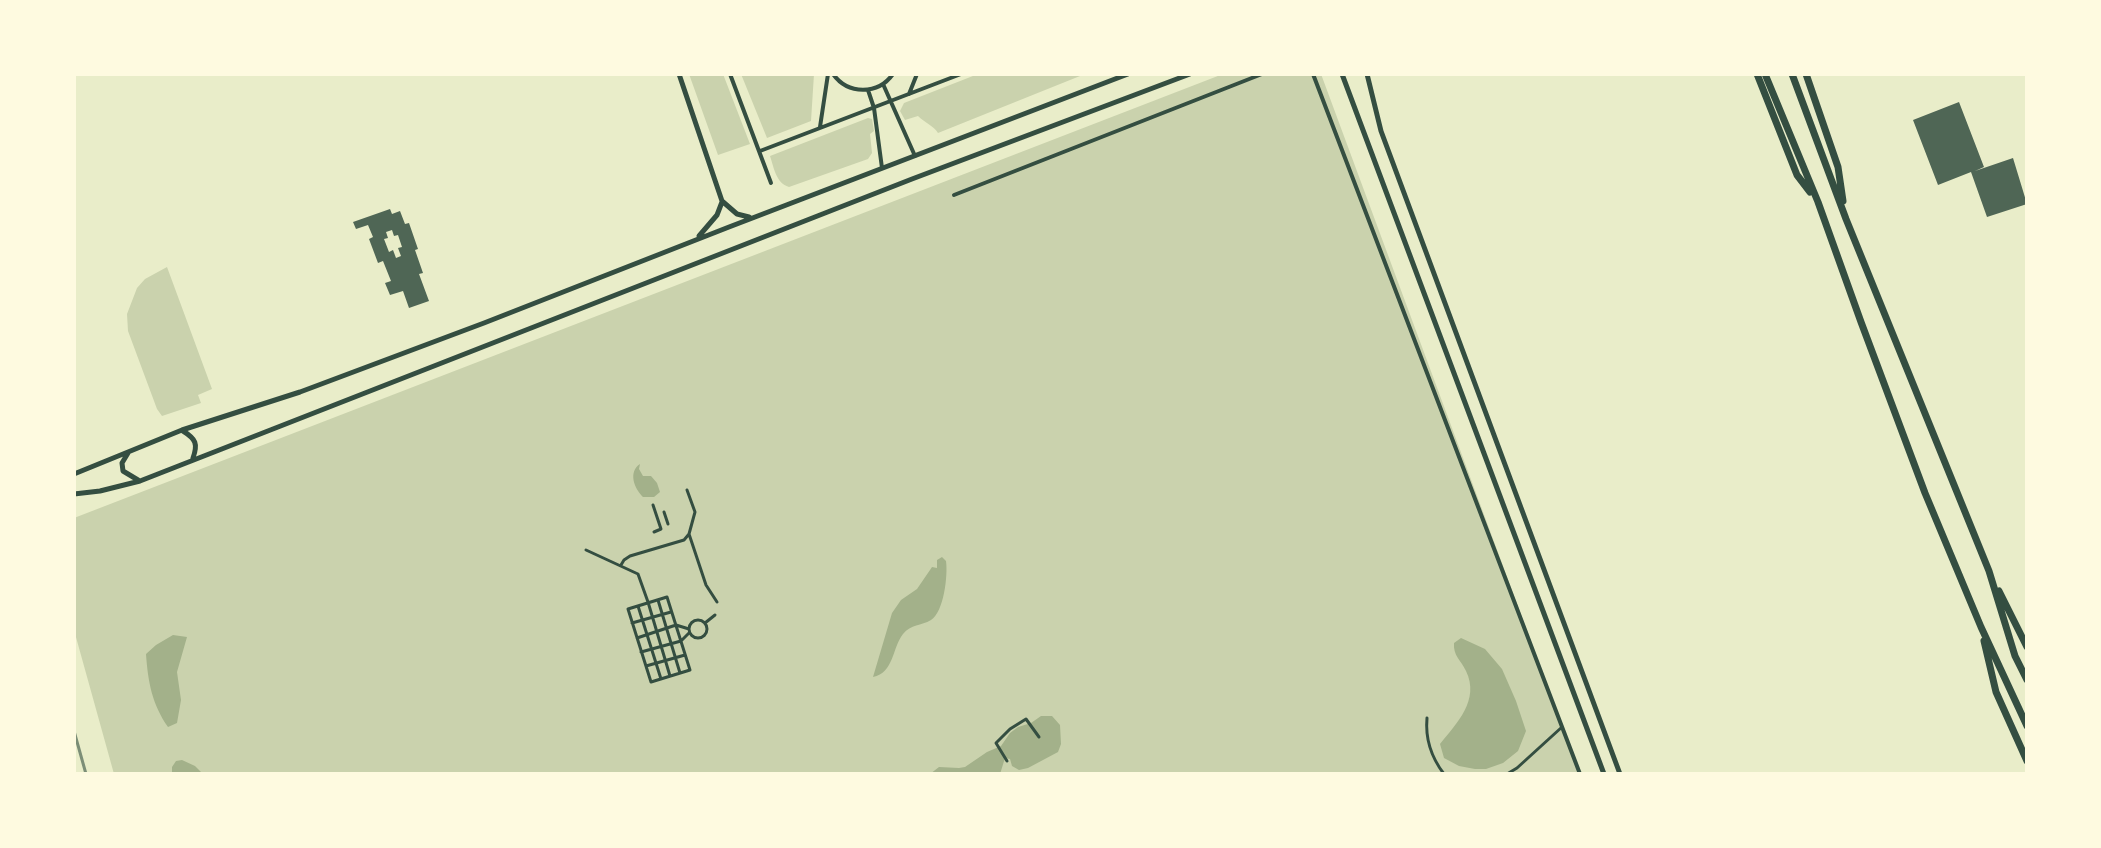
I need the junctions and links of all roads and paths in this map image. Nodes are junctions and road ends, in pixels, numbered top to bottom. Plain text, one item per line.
1 (679, 74) edge
2 (730, 74) edge
3 (830, 74) edge
4 (893, 74) edge
5 (917, 74) edge
6 (961, 74) edge
7 (1128, 74) edge
8 (1190, 74) edge
9 (1262, 74) edge
10 (1313, 74) edge
11 (1342, 74) edge
12 (1367, 74) edge
13 (1757, 74) edge
14 (1765, 74) edge
15 (1792, 74) edge
16 (1806, 74) edge
17 (883, 84) junction
18 (868, 90) junction
19 (909, 94) junction
20 (891, 102) junction
21 (874, 108) junction
22 (820, 128) junction
23 (760, 151) junction
24 (915, 156) junction
25 (882, 168) junction
26 (771, 183) dead end
27 (954, 195) dead end
28 (722, 201) junction
29 (1818, 202) junction
30 (752, 218) junction
31 (1846, 219) junction
32 (695, 240) junction
33 (182, 430) junction
34 (128, 452) junction
35 (192, 459) junction
36 (74, 474) edge
37 (140, 481) junction
38 (687, 490) dead end
39 (74, 494) edge
40 (653, 505) dead end
41 (664, 512) dead end
42 (666, 518) junction
43 (658, 521) junction
44 (668, 524) dead end
45 (654, 532) dead end
46 (689, 534) junction
47 (586, 550) dead end
48 (621, 565) junction
49 (1989, 571) junction
50 (658, 599) junction
51 (648, 602) junction
52 (717, 602) dead end
53 (638, 606) junction
54 (672, 611) junction
55 (662, 614) junction
56 (715, 615) dead end
57 (653, 617) junction
58 (643, 620) junction
59 (632, 623) junction
60 (705, 623) junction
61 (676, 625) junction
62 (1981, 627) junction
63 (667, 628) junction
64 (689, 631) junction
65 (657, 632) junction
66 (647, 635) junction
67 (637, 638) junction
68 (681, 641) junction
69 (671, 644) junction
70 (661, 646) junction
71 (2027, 647) edge
72 (651, 649) junction
73 (641, 652) junction
74 (685, 655) junction
75 (675, 658) junction
76 (665, 660) junction
77 (656, 663) junction
78 (646, 666) junction
79 (680, 673) junction
80 (670, 676) junction
81 (661, 679) junction
82 (2027, 680) edge
83 (1427, 718) dead end
84 (1562, 726) junction
85 (2027, 726) edge
86 (1037, 734) dead end
87 (1007, 761) dead end
88 (2027, 761) edge
89 (1444, 774) edge
90 (1507, 774) edge
91 (1580, 774) edge
92 (1604, 774) edge
93 (1620, 774) edge

1 - 28 street
2 - 23 street
3 - 18 street
3 - 22 street
4 - 17 street
5 - 19 street
6 - 19 street
7 - 24 street
8 - 35 street
9 - 27 street
10 - 84 street
11 - 92 street
12 - 93 street
13 - 29 highway
14 - 29 highway
15 - 31 highway
16 - 31 highway
17 - 18 street
17 - 20 street
18 - 21 street
19 - 20 street
20 - 21 street
20 - 24 street
21 - 22 street
21 - 25 street
22 - 23 street
23 - 26 street
24 - 25 street
25 - 30 street
28 - 30 street
28 - 32 street
29 - 62 highway
30 - 32 street
31 - 49 highway
32 - 33 street
33 - 34 street
33 - 35 street
34 - 36 street
34 - 37 street
35 - 37 street
37 - 39 street
38 - 46 street
40 - 43 street
41 - 42 street
42 - 43 street
42 - 44 street
43 - 45 street
46 - 48 street
46 - 52 street
47 - 48 street
48 - 51 street
49 - 71 highway
49 - 82 highway
50 - 51 street
50 - 54 street
50 - 55 street
51 - 53 street
51 - 57 street
53 - 58 street
53 - 59 street
54 - 55 street
54 - 61 street
55 - 57 street
55 - 63 street
56 - 60 street
57 - 58 street
57 - 65 street
58 - 59 street
58 - 66 street
59 - 67 street
60 - 64 street
60 - 64 street
61 - 63 street
61 - 64 street
61 - 68 street
62 - 85 highway
62 - 88 highway
63 - 65 street
63 - 69 street
64 - 68 street
65 - 66 street
65 - 70 street
66 - 67 street
66 - 72 street
67 - 73 street
68 - 69 street
68 - 74 street
69 - 70 street
69 - 75 street
70 - 72 street
70 - 76 street
72 - 73 street
72 - 77 street
73 - 78 street
74 - 75 street
74 - 79 street
75 - 76 street
75 - 79 street
76 - 77 street
76 - 80 street
77 - 78 street
77 - 81 street
78 - 81 street
79 - 80 street
80 - 81 street
83 - 89 street
84 - 90 street
84 - 91 street
86 - 87 street

